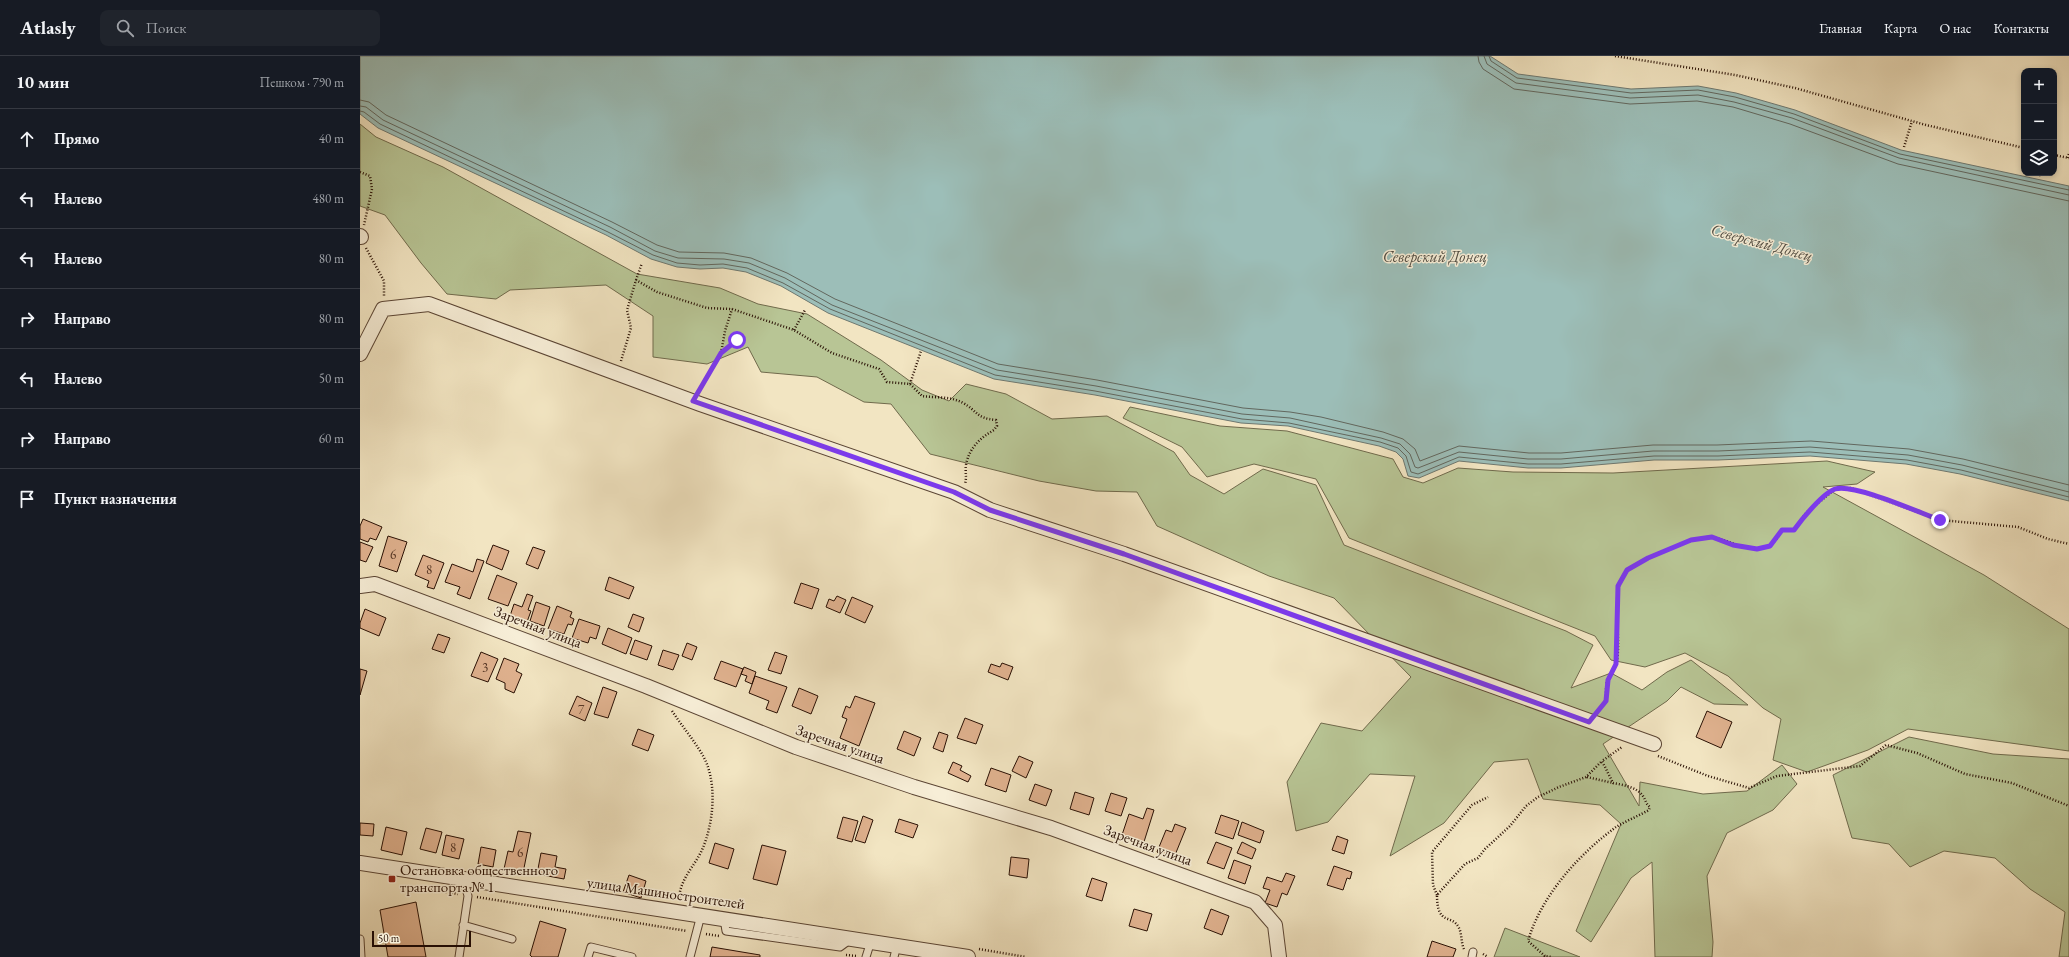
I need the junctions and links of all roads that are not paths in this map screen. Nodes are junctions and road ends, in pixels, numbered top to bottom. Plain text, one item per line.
1 (360, 354) edge
2 (360, 576) edge
3 (375, 584) junction
4 (360, 586) edge
5 (1642, 740) road end
6 (360, 863) edge
7 (464, 880) junction
8 (701, 915) junction
9 (463, 925) junction
10 (360, 939) edge
11 (512, 939) dead end
12 (871, 942) junction
13 (896, 951) edge
14 (628, 956) edge
15 (361, 957) edge
16 (459, 957) edge
17 (588, 957) edge
18 (690, 957) edge
19 (866, 957) edge
20 (968, 957) edge
21 (1280, 957) edge

1 - 5 street
2 - 3 street
3 - 4 street, Заречная улица
3 - 21 street, Заречная улица
6 - 7 street, улица Машиностроителей
7 - 8 street, улица Машиностроителей
7 - 9 lane
8 - 12 street, улица Машиностроителей
8 - 18 lane
9 - 11 lane
9 - 16 lane
10 - 15 lane
12 - 13 street, улица Машиностроителей
12 - 19 lane
13 - 20 street, улица Машиностроителей
14 - 17 lane

